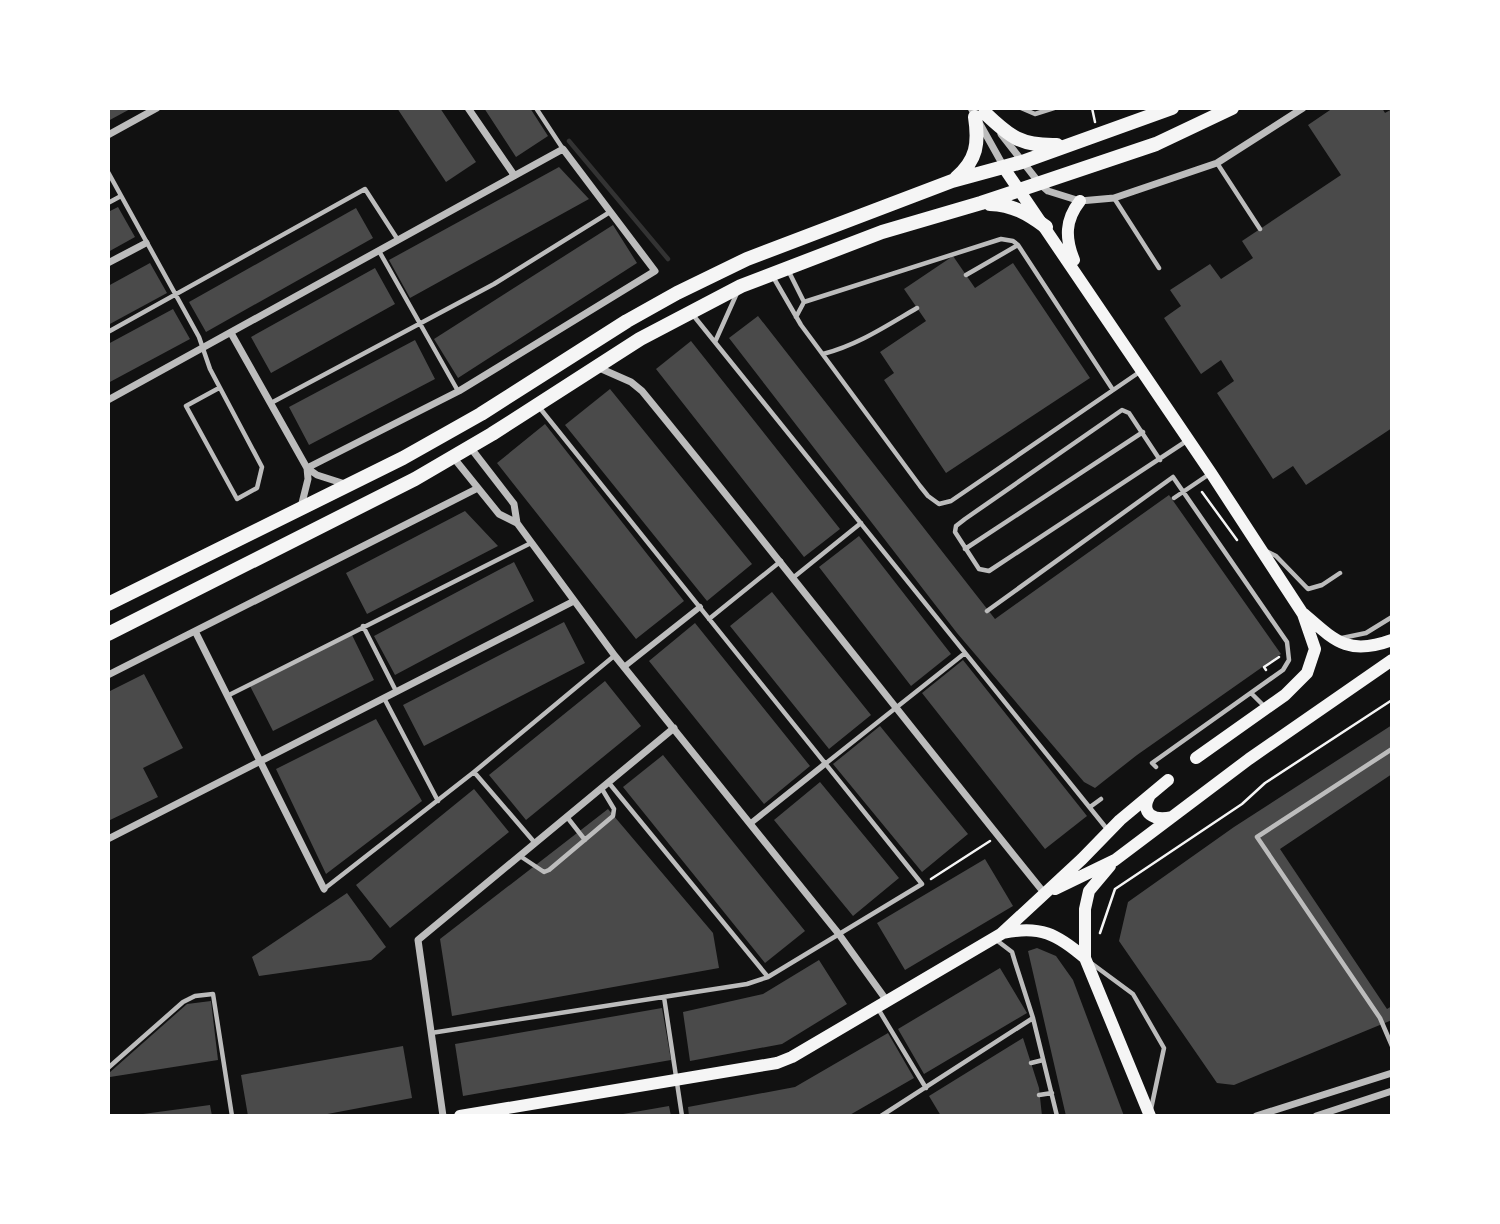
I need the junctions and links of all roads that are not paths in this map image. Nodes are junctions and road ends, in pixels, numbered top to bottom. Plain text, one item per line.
1 (157, 108) edge
2 (468, 108) edge
3 (536, 108) edge
4 (1021, 108) edge
5 (1054, 108) edge
6 (1172, 108) edge
7 (1232, 108) edge
8 (1303, 108) edge
9 (978, 112) edge
10 (108, 135) edge
11 (1073, 145) junction
12 (563, 149) junction
13 (1022, 162) junction
14 (1217, 163) junction
15 (1004, 167) junction
16 (108, 172) edge
17 (514, 175) junction
18 (952, 181) junction
19 (1040, 184) junction
20 (1019, 191) junction
21 (121, 196) junction
22 (1114, 198) junction
23 (1080, 201) junction
24 (108, 202) edge
25 (981, 203) junction
26 (610, 212) junction
27 (1046, 227) junction
28 (1260, 229) dead end
29 (398, 240) junction
30 (146, 243) junction
31 (1018, 245) junction
32 (379, 251) junction
33 (108, 263) edge
34 (787, 268) junction
35 (1159, 268) dead end
36 (771, 274) junction
37 (966, 275) dead end
38 (1083, 283) junction
39 (741, 286) junction
40 (175, 295) junction
41 (804, 302) junction
42 (917, 308) dead end
43 (691, 311) junction
44 (796, 317) junction
45 (420, 323) junction
46 (108, 332) edge
47 (231, 333) junction
48 (715, 342) junction
49 (203, 348) junction
50 (823, 354) junction
51 (594, 366) junction
52 (1142, 371) junction
53 (219, 387) junction
54 (1113, 390) junction
55 (459, 391) junction
56 (108, 400) edge
57 (271, 402) junction
58 (537, 404) junction
59 (1143, 432) junction
60 (1189, 440) junction
61 (470, 447) junction
62 (453, 457) junction
63 (1160, 460) junction
64 (307, 468) junction
65 (1211, 473) junction
66 (349, 485) junction
67 (478, 488) junction
68 (1182, 492) junction
69 (1174, 498) dead end
70 (300, 508) junction
71 (517, 523) junction
72 (861, 523) junction
73 (531, 543) junction
74 (1261, 548) junction
75 (965, 549) junction
76 (782, 561) junction
77 (1340, 573) dead end
78 (794, 577) junction
79 (574, 601) junction
80 (108, 604) edge
81 (699, 607) junction
82 (987, 611) dead end
83 (1303, 614) junction
84 (1391, 617) edge
85 (709, 620) junction
86 (363, 626) junction
87 (195, 633) junction
88 (957, 633) dead end
89 (108, 634) edge
90 (952, 637) junction
91 (1334, 640) junction
92 (1391, 640) edge
93 (965, 653) junction
94 (615, 656) junction
95 (1391, 660) edge
96 (624, 667) junction
97 (108, 675) edge
98 (397, 691) junction
99 (1251, 693) junction
100 (227, 696) junction
101 (384, 698) junction
102 (895, 708) junction
103 (1266, 709) junction
104 (674, 728) junction
105 (1391, 749) edge
106 (1196, 758) dead end
107 (259, 761) junction
108 (825, 764) junction
109 (1156, 767) dead end
110 (474, 772) junction
111 (1168, 780) dead end
112 (609, 783) junction
113 (602, 789) junction
114 (1152, 792) junction
115 (1101, 800) dead end
116 (438, 801) junction
117 (1090, 807) junction
118 (567, 817) junction
119 (1172, 817) junction
120 (751, 822) junction
121 (1108, 831) junction
122 (108, 839) edge
123 (585, 840) junction
124 (535, 843) junction
125 (520, 856) junction
126 (1115, 860) junction
127 (324, 889) joint
128 (1045, 894) junction
129 (838, 933) junction
130 (998, 936) junction
131 (1085, 958) junction
132 (768, 977) junction
133 (664, 998) junction
134 (882, 1004) junction
135 (1033, 1018) junction
136 (431, 1032) junction
137 (1391, 1046) edge
138 (1043, 1060) junction
139 (1031, 1063) dead end
140 (108, 1068) edge
141 (1391, 1073) edge
142 (677, 1080) junction
143 (926, 1088) junction
144 (1391, 1091) edge
145 (1052, 1093) junction
146 (1040, 1096) dead end
147 (232, 1115) edge
148 (443, 1115) edge
149 (460, 1115) edge
150 (682, 1115) edge
151 (881, 1115) edge
152 (1058, 1115) edge
153 (1150, 1115) edge
154 (1256, 1115) edge
155 (1316, 1115) edge

1 - 10 street
2 - 17 street
3 - 12 lane
4 - 5 lane
6 - 11 main road
7 - 19 main road
8 - 14 street
9 - 11 main road
9 - 13 street
9 - 15 street
9 - 18 main road
11 - 13 main road
12 - 17 street
12 - 26 street
13 - 15 main road
13 - 19 street
14 - 22 street
14 - 28 lane
15 - 18 main road
15 - 20 main road
16 - 21 lane
17 - 29 street
18 - 66 main road
19 - 20 main road
19 - 23 street
20 - 25 main road
20 - 27 main road
21 - 24 lane
21 - 30 lane
22 - 23 street
22 - 35 lane
23 - 38 main road
25 - 27 main road
25 - 34 main road
26 - 45 lane
26 - 55 street
27 - 38 main road
29 - 32 street
29 - 40 lane
30 - 33 street
30 - 40 lane
31 - 37 lane
31 - 41 lane
31 - 54 lane
32 - 45 lane
32 - 47 street
34 - 36 main road
34 - 41 lane
36 - 39 main road
36 - 44 lane
38 - 52 main road
39 - 43 main road
39 - 48 lane
40 - 46 lane
40 - 49 lane
41 - 44 lane
42 - 50 lane
43 - 48 lane
43 - 51 main road
44 - 50 lane
45 - 55 lane
45 - 57 lane
47 - 49 street
47 - 57 street
48 - 72 lane
49 - 53 lane
49 - 56 street
50 - 54 lane
51 - 58 main road
51 - 76 street
52 - 54 lane
52 - 60 main road
53 - 53 lane
55 - 64 street
57 - 64 street
58 - 61 main road
58 - 81 lane
59 - 63 lane
59 - 75 lane
59 - 75 lane
60 - 63 lane
60 - 65 main road
61 - 62 main road
61 - 71 street
62 - 67 street
62 - 89 main road
63 - 75 lane
64 - 66 street
64 - 70 street
65 - 68 lane
65 - 74 main road
66 - 70 main road
67 - 71 street
67 - 87 street
68 - 69 lane
68 - 82 lane
68 - 99 lane
70 - 80 main road
71 - 73 street
72 - 78 lane
72 - 90 lane
73 - 79 street
73 - 86 lane
74 - 77 lane
74 - 83 main road
76 - 78 street
76 - 85 lane
78 - 102 street
79 - 94 street
79 - 98 street
81 - 85 lane
81 - 96 street
83 - 91 main road
83 - 103 main road
84 - 91 lane
85 - 108 lane
86 - 98 lane
86 - 100 lane
87 - 97 street
87 - 100 street
88 - 90 lane
90 - 93 lane
91 - 92 main road
93 - 102 lane
93 - 117 lane
94 - 96 street
94 - 110 lane
95 - 119 main road
96 - 104 street
98 - 101 street
99 - 103 lane
99 - 109 lane
100 - 107 street
101 - 107 street
101 - 116 lane
102 - 108 lane
102 - 128 street
103 - 106 main road
104 - 112 street
104 - 120 street
105 - 137 lane
107 - 122 street
107 - 127 street
108 - 120 street
108 - 129 lane
110 - 116 lane
110 - 124 lane
111 - 114 main road
112 - 113 street
112 - 132 lane
113 - 118 street
113 - 123 lane
114 - 119 main road
114 - 121 main road
115 - 117 lane
116 - 127 lane
117 - 121 lane
118 - 123 lane
118 - 124 street
119 - 126 main road
120 - 129 street
121 - 128 main road
123 - 125 lane
124 - 125 street
125 - 136 street
126 - 128 main road
126 - 131 main road
128 - 130 main road
129 - 132 lane
129 - 134 street
130 - 131 main road
130 - 134 main road
130 - 135 lane
131 - 153 main road
131 - 153 lane
132 - 133 lane
133 - 136 lane
133 - 142 lane
134 - 142 main road
134 - 143 lane
135 - 138 lane
135 - 143 lane
136 - 148 street
138 - 139 lane
138 - 145 lane
140 - 147 lane
141 - 154 street
142 - 149 main road
142 - 150 lane
143 - 151 lane
144 - 155 street
145 - 146 lane
145 - 152 lane

